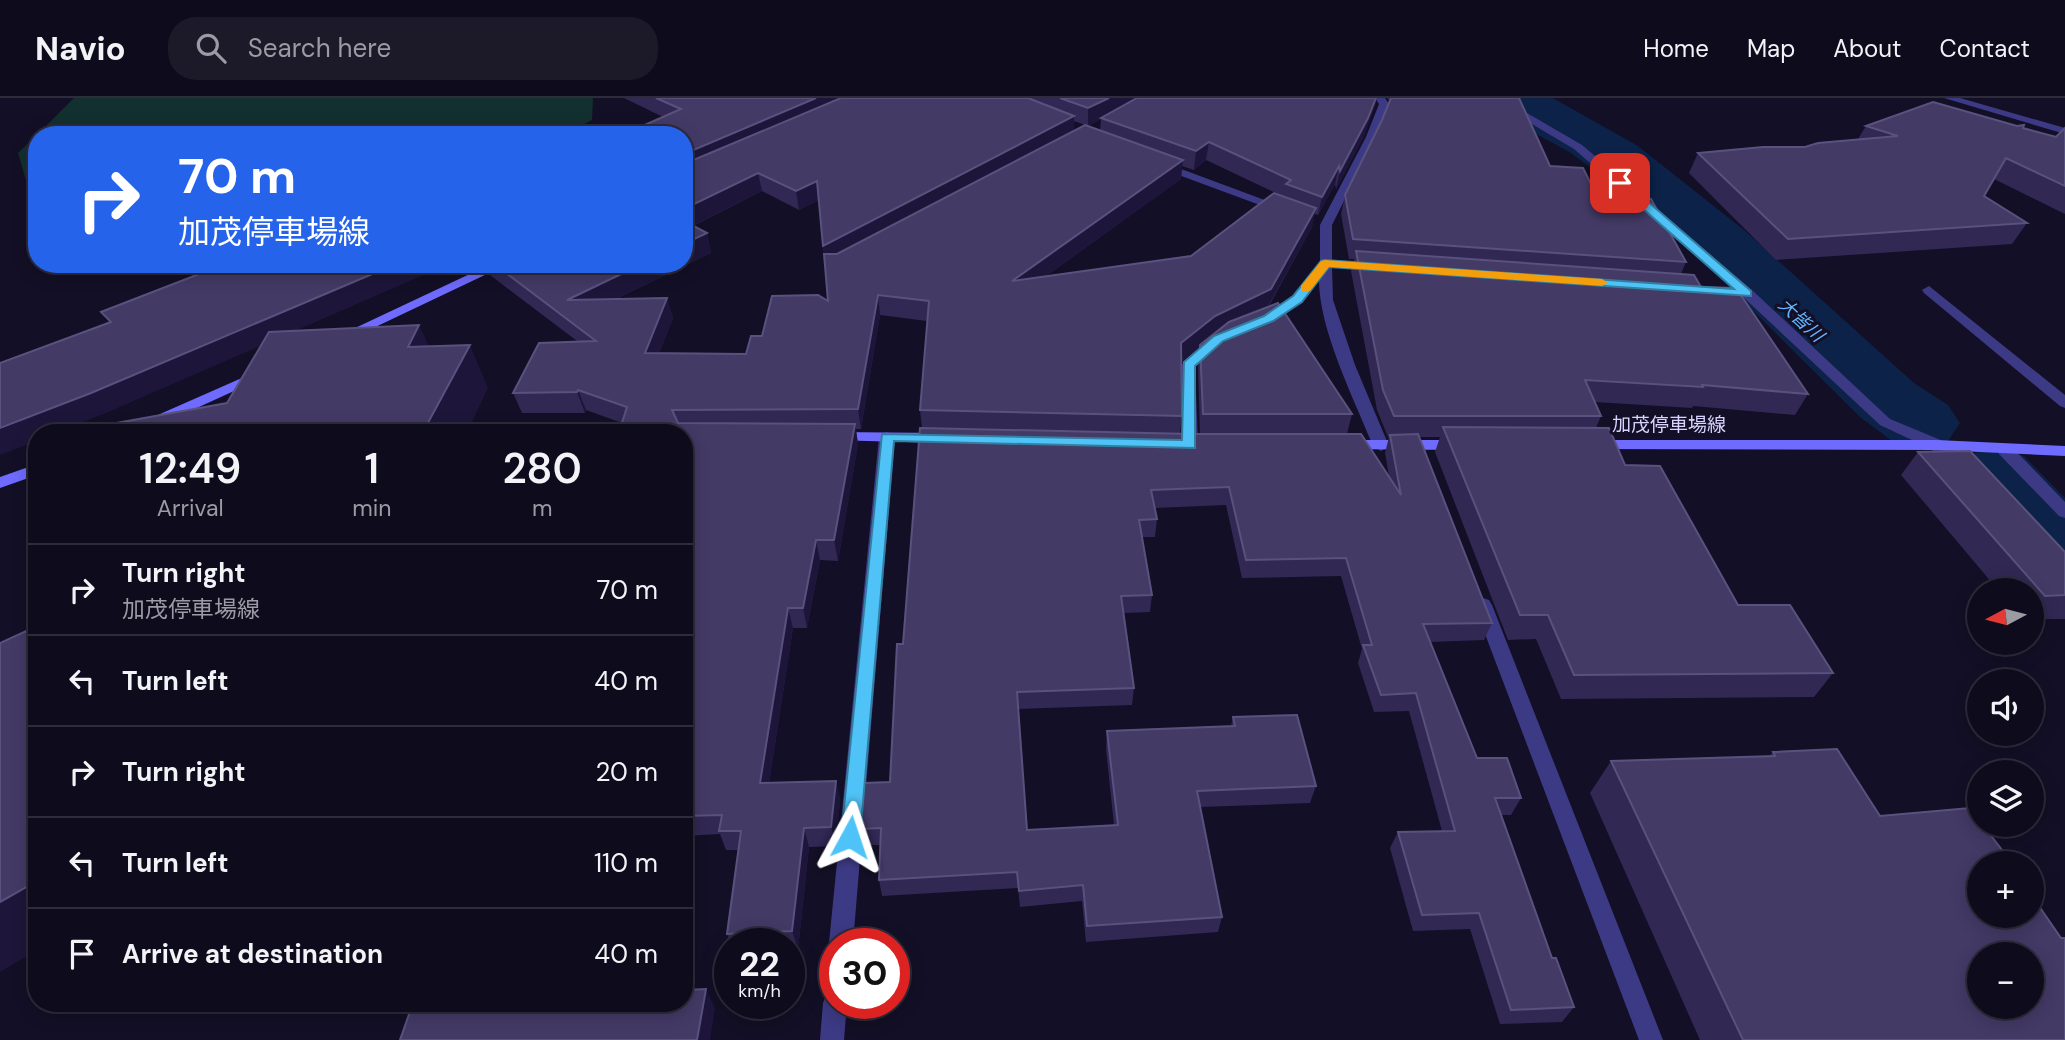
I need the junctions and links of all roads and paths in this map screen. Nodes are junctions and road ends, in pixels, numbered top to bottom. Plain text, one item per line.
1 (1380, 98) edge
2 (1493, 98) edge
3 (1949, 98) edge
4 (2065, 131) edge
5 (1148, 160) edge
6 (1301, 215) edge
7 (1325, 263) junction
8 (1390, 268) edge
9 (482, 273) edge
10 (1928, 290) dead end
11 (1719, 291) edge
12 (1747, 293) junction
13 (1245, 328) edge
14 (1226, 336) edge
15 (331, 342) edge
16 (269, 370) edge
17 (2065, 403) edge
18 (149, 424) edge
19 (820, 436) edge
20 (887, 437) junction
21 (956, 439) edge
22 (1190, 444) edge
23 (1327, 445) edge
24 (1421, 445) junction
25 (1477, 445) edge
26 (1574, 445) edge
27 (1937, 445) junction
28 (1381, 446) junction
29 (2005, 450) junction
30 (2065, 450) edge
31 (1955, 463) edge
32 (1431, 471) edge
33 (28, 472) edge
34 (0, 483) edge
35 (2065, 512) edge
36 (1476, 587) edge
37 (842, 928) edge
38 (834, 1019) edge
39 (832, 1040) edge
40 (1651, 1040) edge

1 - 7 street
2 - 12 street
3 - 4 street
5 - 6 street
7 - 8 street
7 - 13 street
7 - 28 street
9 - 15 main road
10 - 17 street
11 - 12 street
12 - 27 street
14 - 22 street
16 - 18 main road
19 - 20 main road
20 - 21 main road
20 - 37 street
23 - 28 main road
24 - 25 main road
24 - 28 main road
24 - 32 street
26 - 27 main road, 加茂停車場線
27 - 29 main road, 加茂停車場線
27 - 31 street
29 - 30 main road, 加茂停車場線
29 - 35 street
33 - 34 main road
36 - 40 street
38 - 39 street

